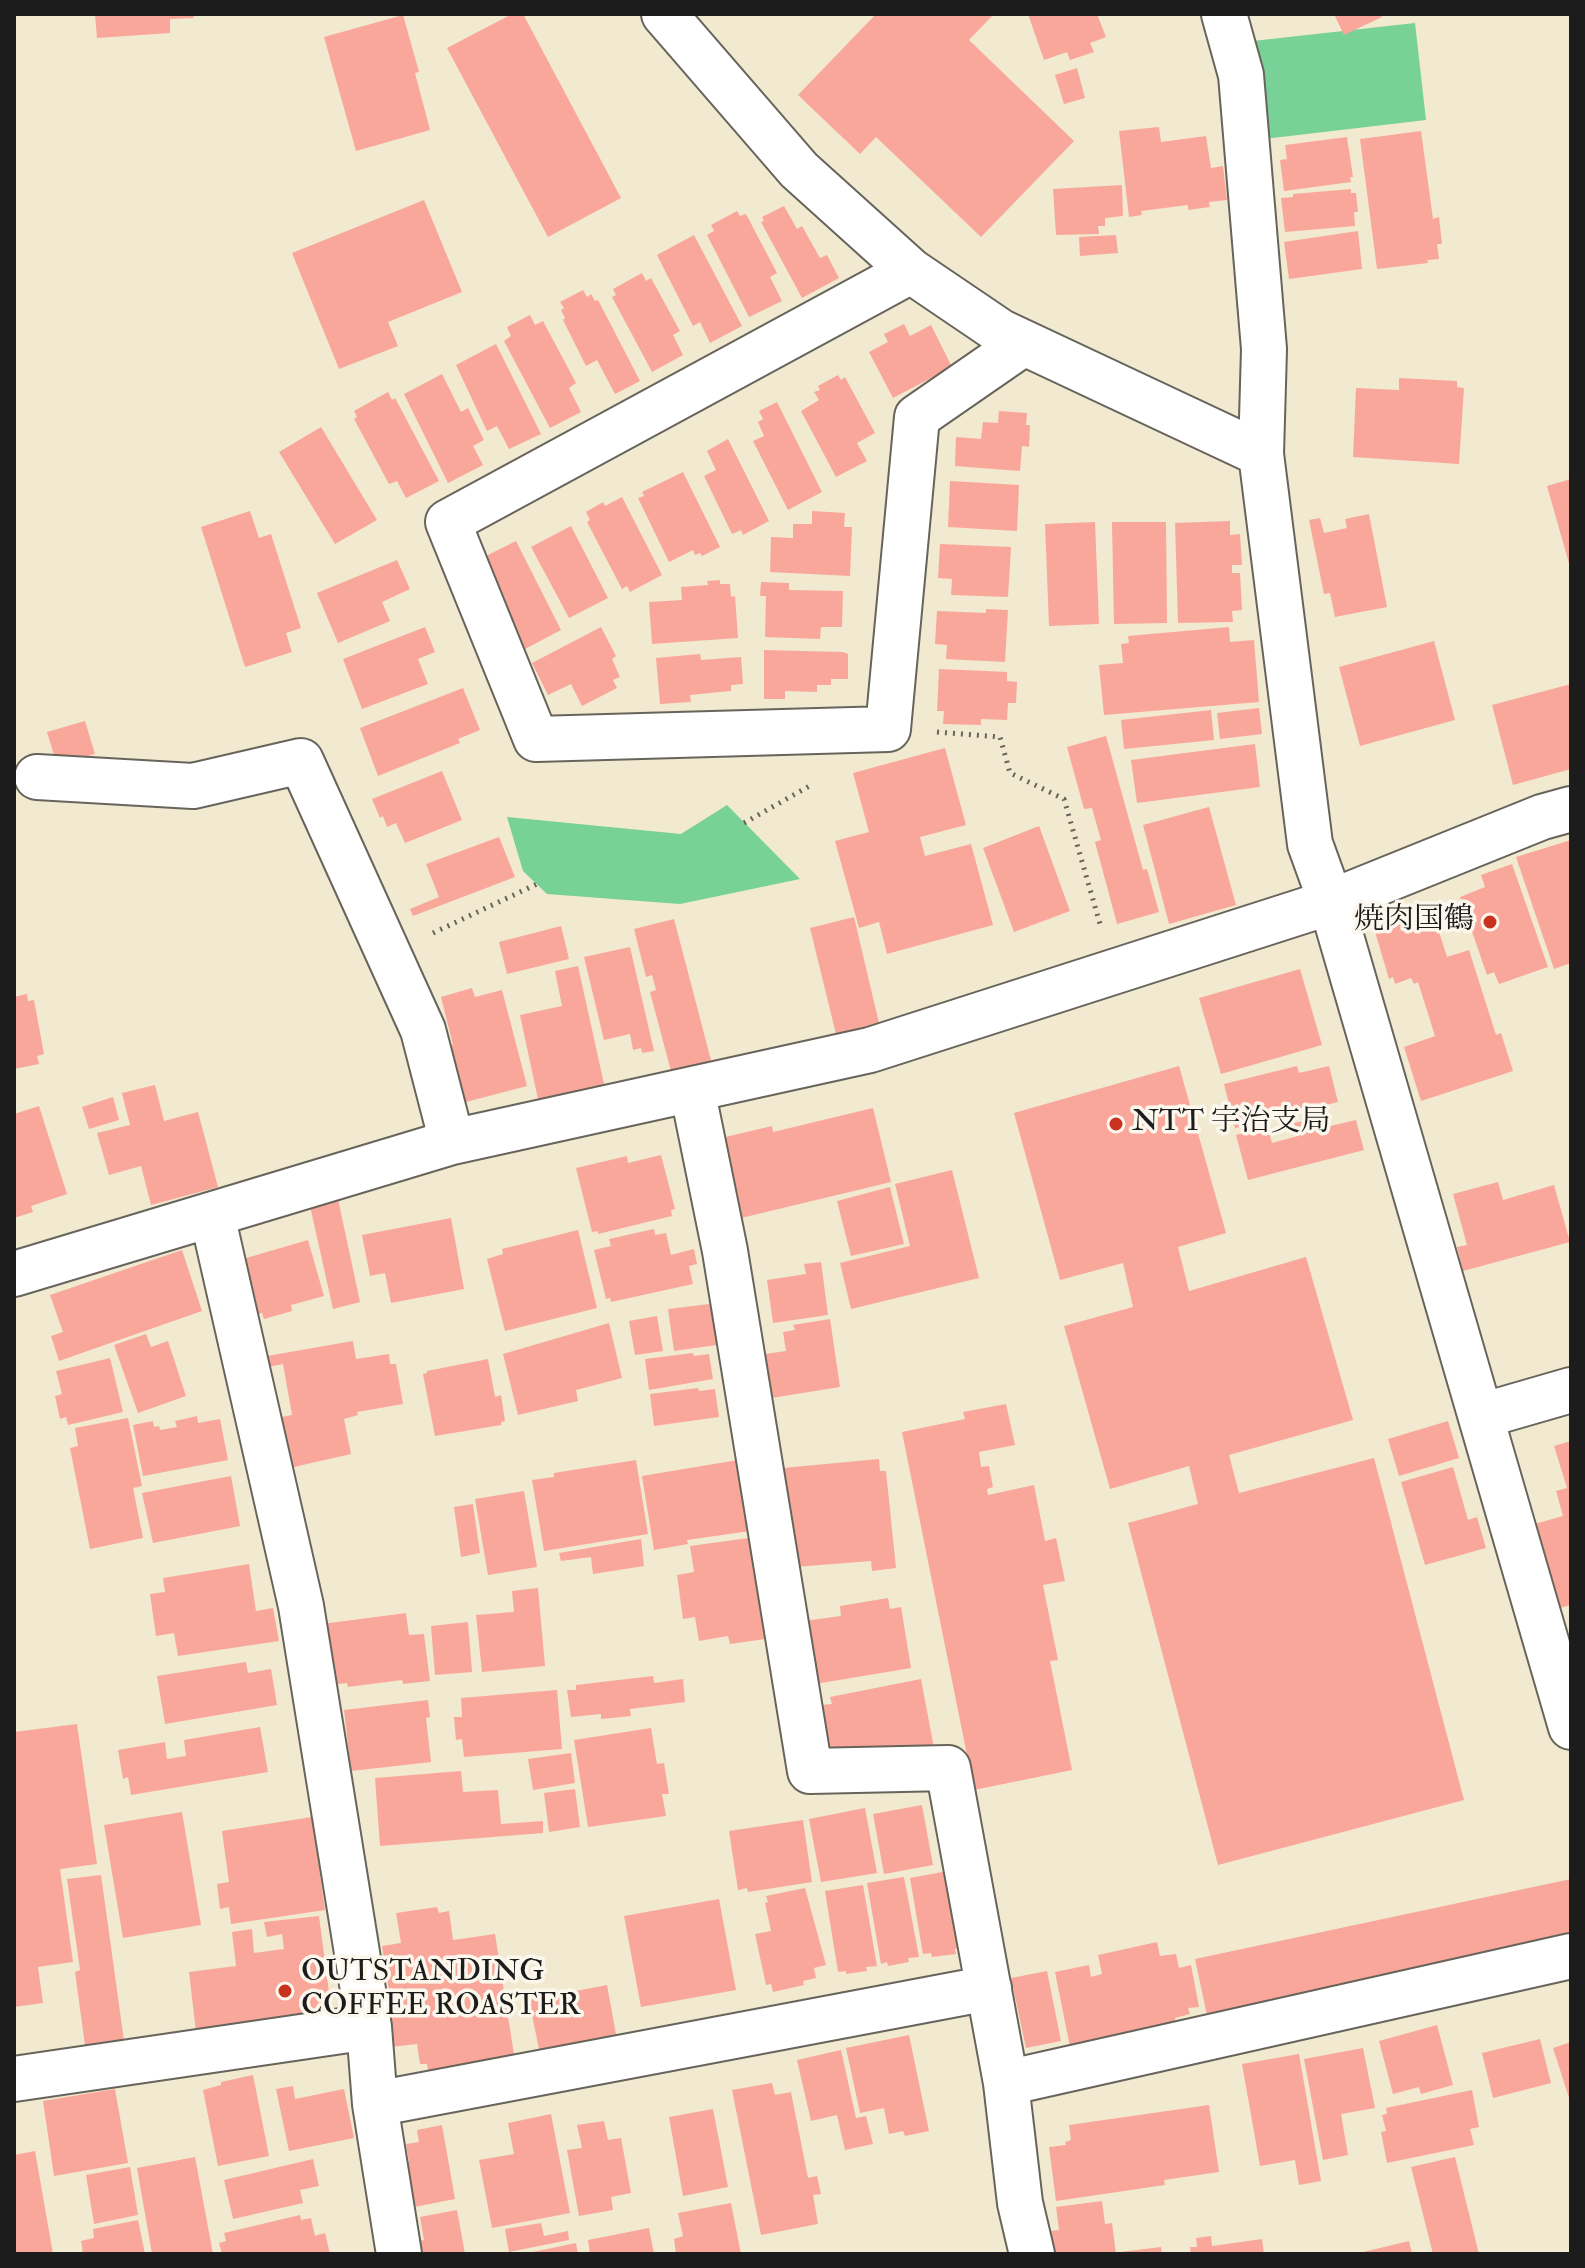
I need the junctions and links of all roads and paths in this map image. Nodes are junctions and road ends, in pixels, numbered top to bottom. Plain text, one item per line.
1 (664, 14) edge
2 (1224, 14) edge
3 (911, 271) junction
4 (1024, 343) junction
5 (1261, 454) junction
6 (888, 729) junction
7 (37, 777) dead end
8 (1571, 809) edge
9 (537, 884) dead end
10 (1331, 902) junction
11 (389, 953) junction
12 (1115, 971) junction
13 (692, 1089) junction
14 (452, 1142) junction
15 (212, 1215) junction
16 (14, 1274) edge
17 (1571, 1390) edge
18 (1481, 1416) junction
19 (1571, 1727) edge
20 (1571, 1956) edge
21 (989, 1988) junction
22 (369, 2027) junction
23 (14, 2079) edge
24 (1006, 2083) junction
25 (375, 2104) junction
26 (399, 2254) edge
27 (1032, 2254) edge

1 - 3 street
2 - 5 street
3 - 4 street
3 - 6 street
4 - 5 street
4 - 6 street
5 - 10 street
6 - 12 path
7 - 11 street
8 - 10 street
9 - 11 path
10 - 12 street
10 - 18 street
11 - 14 street
12 - 13 street
13 - 14 street
13 - 21 street
14 - 15 street
15 - 16 street
15 - 22 street
17 - 18 street
18 - 19 street
20 - 24 street
21 - 24 street
21 - 25 street
22 - 23 street
22 - 25 street
24 - 27 street
25 - 26 street

